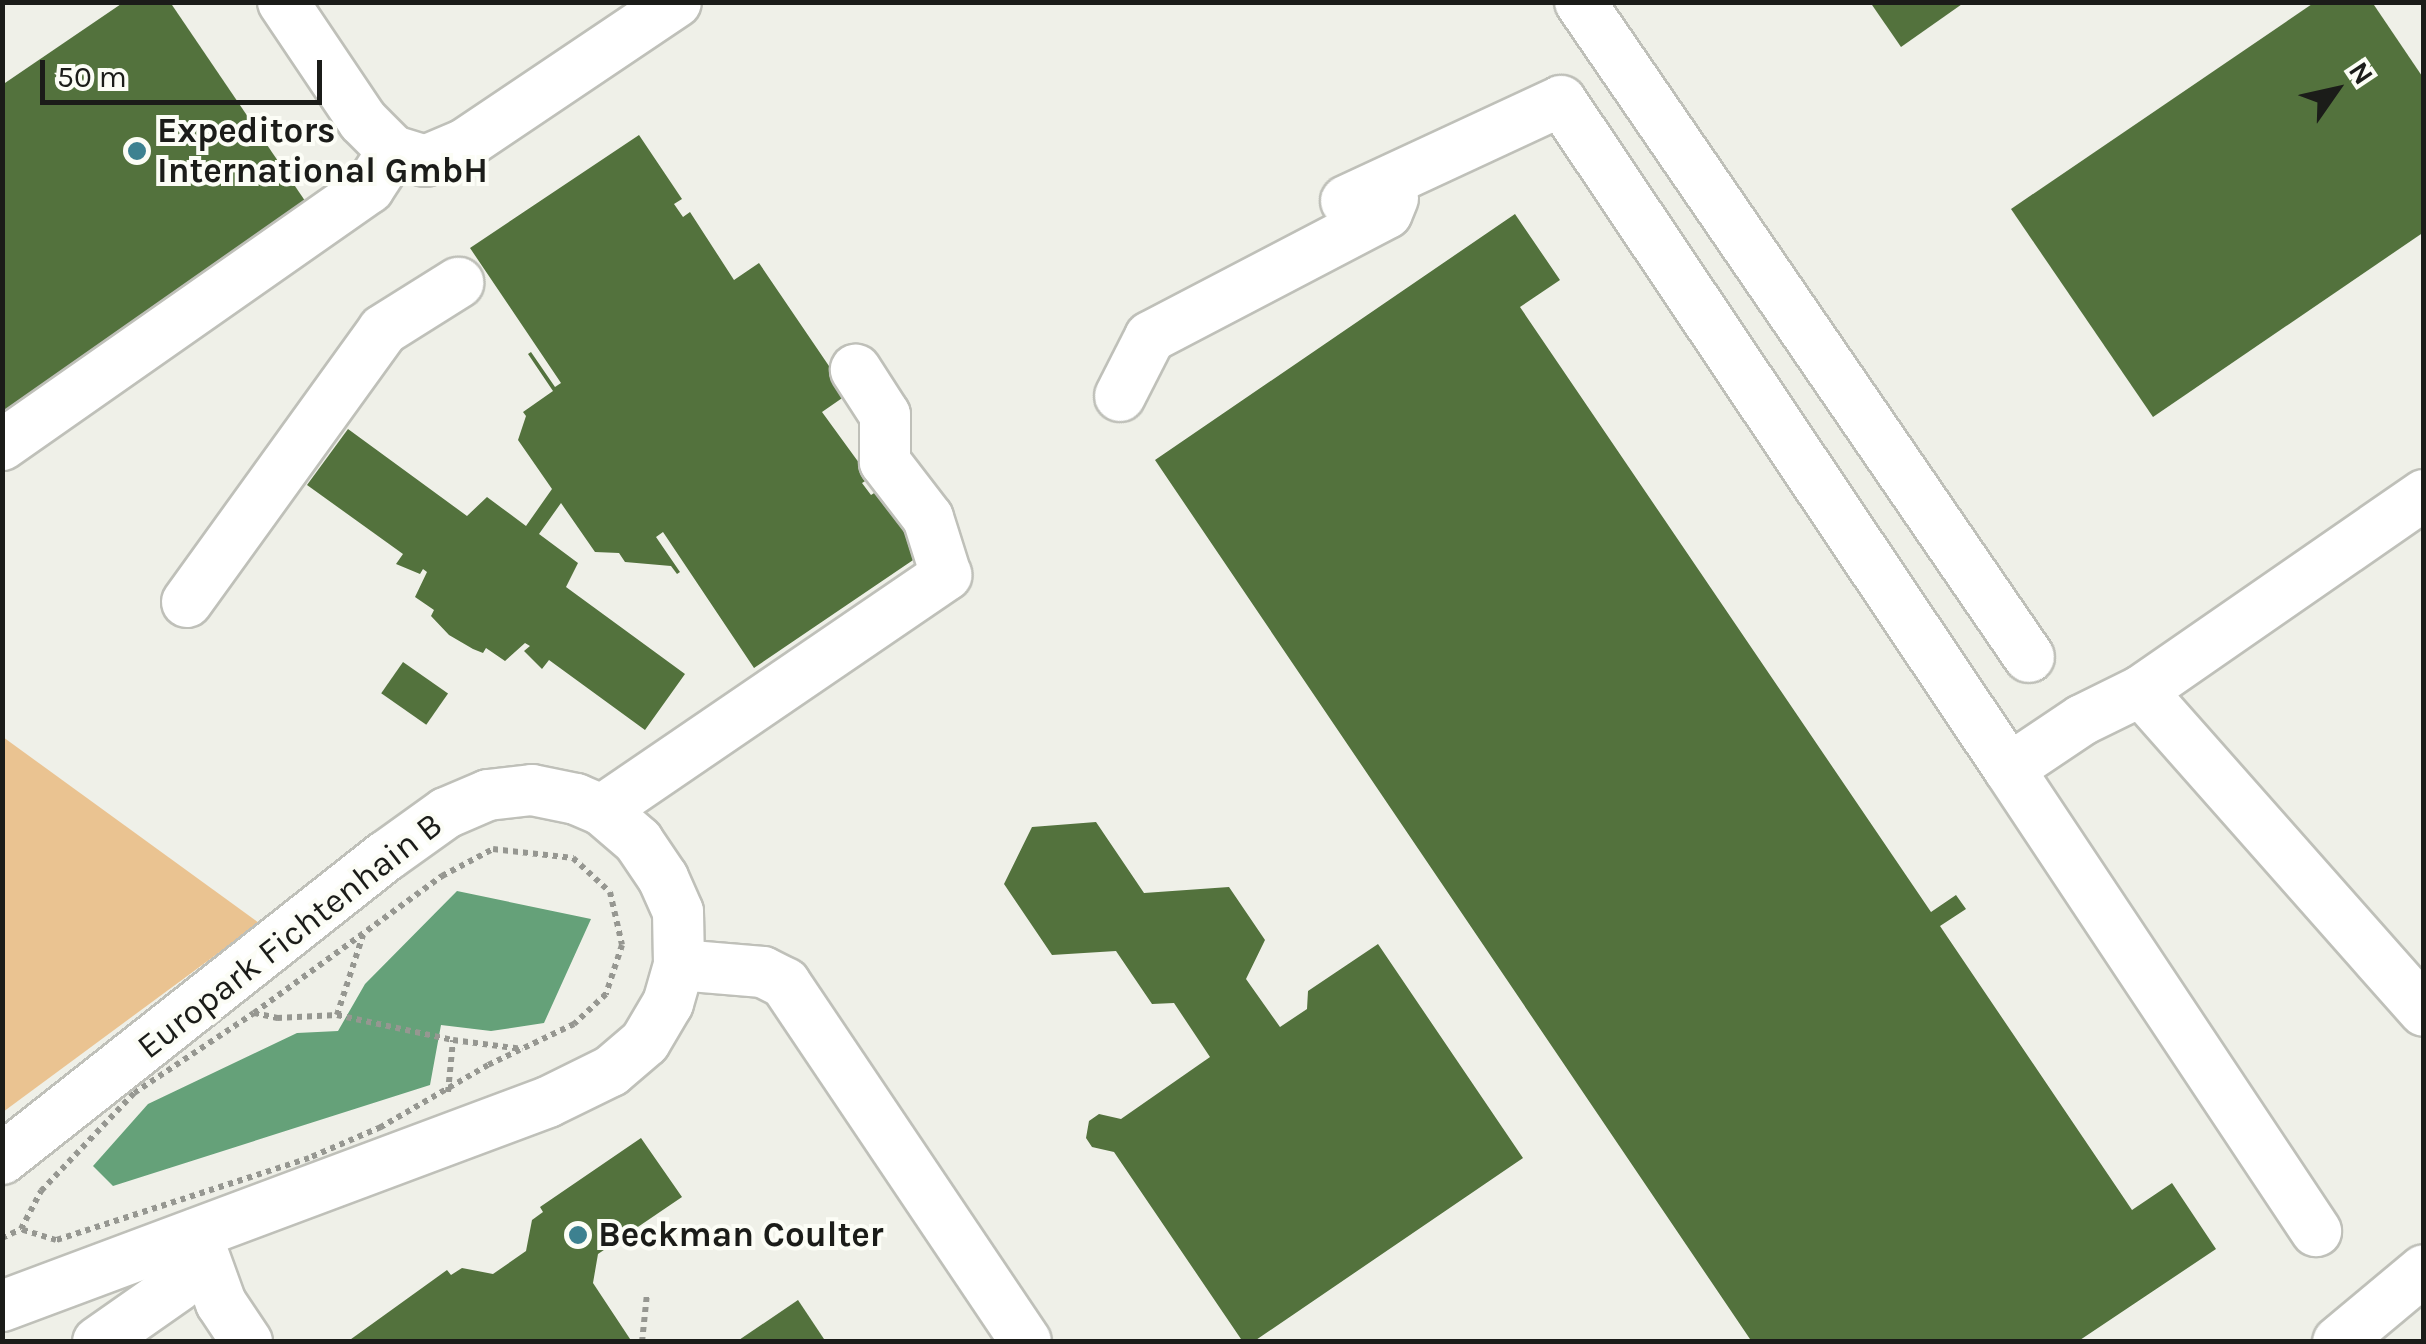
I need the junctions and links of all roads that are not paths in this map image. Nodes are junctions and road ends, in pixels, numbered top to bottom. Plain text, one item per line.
1 (283, 2) edge
2 (676, 2) edge
3 (1580, 2) edge
4 (393, 151) junction
5 (1403, 175) junction
6 (1346, 201) dead end
7 (458, 283) dead end
8 (856, 370) dead end
9 (1120, 396) dead end
10 (2, 445) edge
11 (2424, 495) edge
12 (188, 602) dead end
13 (2029, 657) dead end
14 (2141, 692) junction
15 (2010, 769) junction
16 (602, 810) junction
17 (679, 965) junction
18 (2424, 1012) edge
19 (2, 1159) edge
20 (2316, 1231) dead end
21 (196, 1234) junction
22 (2424, 1270) edge
23 (178, 1286) dead end
24 (2, 1306) edge
25 (98, 1342) edge
26 (247, 1342) edge
27 (1026, 1342) edge
28 (2338, 1342) edge

1 - 4 street
2 - 4 street
3 - 13 street
4 - 10 street
5 - 6 street
5 - 9 street
5 - 15 street
7 - 12 street
8 - 16 street
11 - 14 street
14 - 15 street
14 - 18 street
15 - 20 street
16 - 17 street, Europark Fichtenhain B
16 - 19 street, Europark Fichtenhain B
17 - 21 street, Europark Fichtenhain B
17 - 27 street
21 - 24 street, Europark Fichtenhain B
21 - 26 street
22 - 28 street
23 - 25 street

